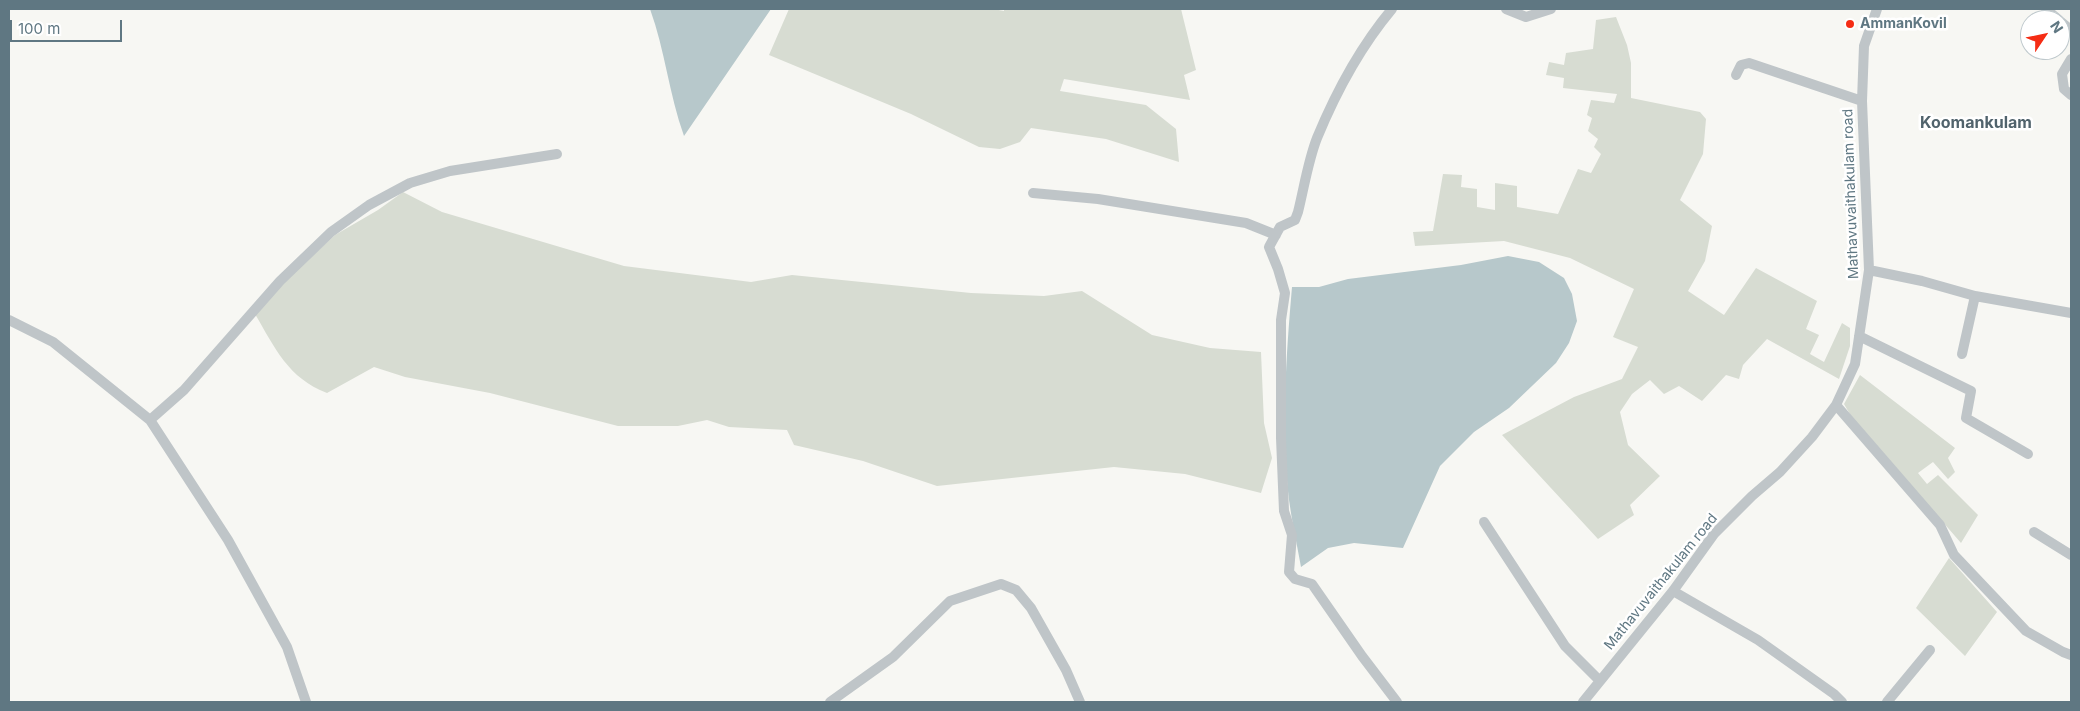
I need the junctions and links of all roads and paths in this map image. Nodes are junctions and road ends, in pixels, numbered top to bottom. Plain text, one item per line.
1 (1392, 9) edge
2 (1506, 9) edge
3 (1551, 9) edge
4 (1877, 9) edge
5 (2071, 59) edge
6 (1736, 75) dead end
7 (2071, 95) edge
8 (1862, 101) junction
9 (557, 154) dead end
10 (1033, 193) dead end
11 (1276, 236) junction
12 (1869, 270) junction
13 (1974, 296) junction
14 (2071, 313) edge
15 (9, 320) edge
16 (1860, 336) junction
17 (1962, 354) dead end
18 (1836, 405) junction
19 (150, 420) junction
20 (2028, 454) dead end
21 (1484, 522) dead end
22 (2034, 532) dead end
23 (2071, 555) edge
24 (1673, 591) junction
25 (1930, 650) dead end
26 (2071, 655) edge
27 (1600, 681) junction
28 (306, 702) edge
29 (830, 702) edge
30 (1080, 702) edge
31 (1397, 702) edge
32 (1583, 702) edge
33 (1842, 702) edge
34 (1887, 702) edge

1 - 11 street
2 - 3 street
4 - 8 street, Mathavuvaithakulam road
5 - 7 street
6 - 8 street
8 - 12 street, Mathavuvaithakulam road
9 - 19 street
10 - 11 street
11 - 31 street
12 - 13 street
12 - 16 street, Mathavuvaithakulam road
13 - 14 street
13 - 17 street
15 - 19 street
16 - 18 street, Mathavuvaithakulam road
16 - 20 street
18 - 24 street, Mathavuvaithakulam road
18 - 26 street
19 - 28 street
21 - 27 street
22 - 23 street
24 - 27 street, Mathavuvaithakulam road
24 - 33 street
25 - 34 street
27 - 32 street, Mathavuvaithakulam road
29 - 30 street

